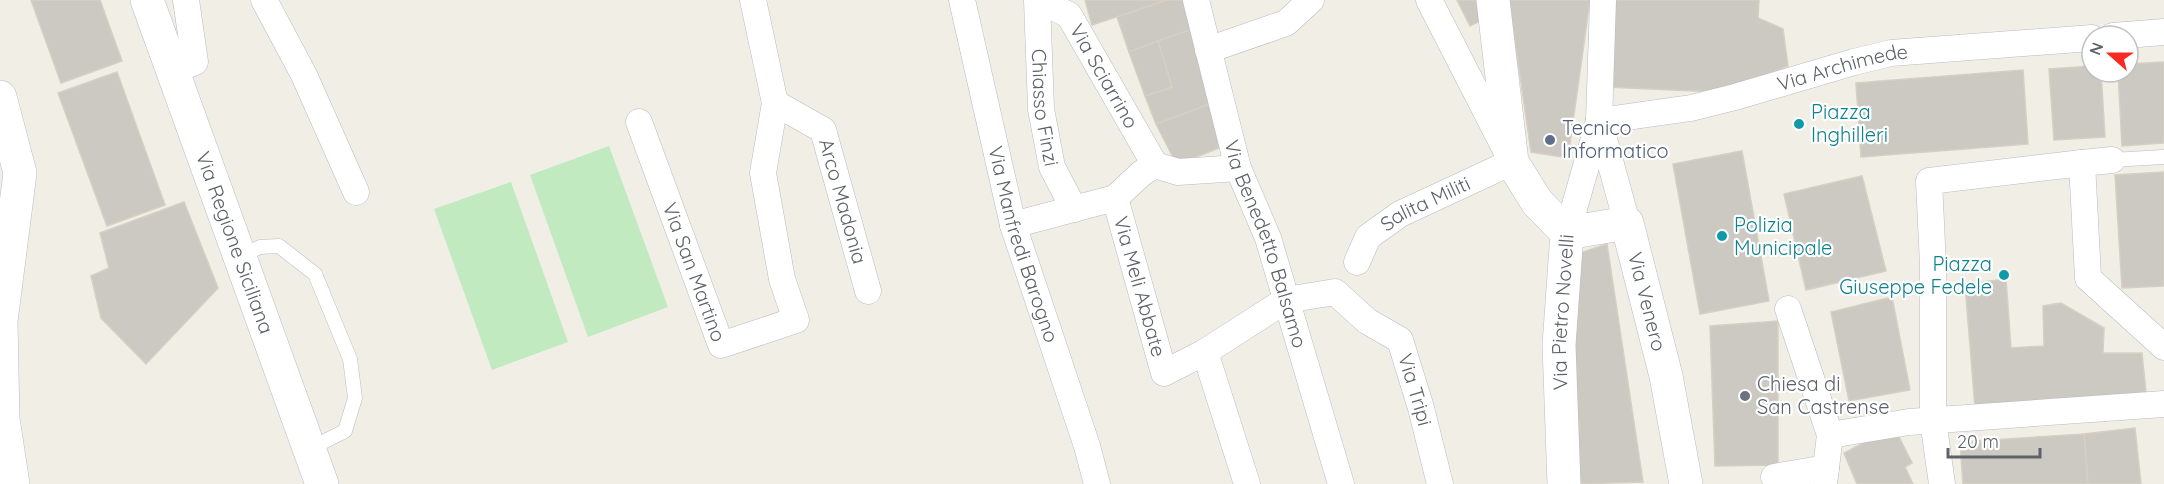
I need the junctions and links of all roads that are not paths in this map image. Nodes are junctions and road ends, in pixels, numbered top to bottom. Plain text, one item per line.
1 (147, 0) edge
2 (186, 0) edge
3 (264, 0) edge
4 (753, 0) edge
5 (962, 0) edge
6 (1038, 0) edge
7 (1197, 0) edge
8 (1311, 0) edge
9 (1429, 0) edge
10 (1493, 0) edge
11 (1603, 0) edge
12 (2164, 32) edge
13 (2140, 34) edge
14 (2080, 39) edge
15 (1208, 50) junction
16 (173, 71) junction
17 (0, 97) edge
18 (776, 103) junction
19 (1599, 121) junction
20 (639, 122) dead end
21 (2163, 157) edge
22 (2112, 160) joint
23 (1512, 162) junction
24 (2082, 163) junction
25 (1238, 168) junction
26 (1149, 169) junction
27 (356, 192) dead end
28 (1115, 198) junction
29 (1074, 209) junction
30 (1627, 223) junction
31 (1013, 225) junction
32 (1567, 233) junction
33 (239, 257) junction
34 (1358, 262) dead end
35 (868, 291) dead end
36 (1286, 300) junction
37 (1788, 309) dead end
38 (0, 322) edge
39 (2164, 347) edge
40 (1205, 352) junction
41 (2164, 404) edge
42 (1933, 420) junction
43 (1830, 435) junction
44 (309, 449) junction
45 (1825, 476) edge
46 (1774, 477) dead end
47 (13, 484) edge
48 (322, 484) edge
49 (1097, 484) edge
50 (1247, 484) edge
51 (1341, 484) edge
52 (1440, 484) edge
53 (1564, 484) edge
54 (1686, 484) edge
55 (1942, 484) edge

1 - 16 street, Via Regione Siciliana
2 - 16 street
3 - 27 street
4 - 18 street, Via San Martino
5 - 31 street, Via Manfredi Barogno
6 - 26 street, Via Sciarrino
6 - 29 street, Chiasso Finzi
7 - 15 street, Via Benedetto Balsamo
8 - 15 street
9 - 23 street
10 - 23 street
11 - 19 street, Via Pietro Novelli
12 - 13 street
14 - 19 street, Via Archimede
15 - 25 street, Via Benedetto Balsamo
16 - 33 street, Via Regione Siciliana
17 - 38 street
18 - 20 street, Via San Martino
18 - 35 street, Arco Madonia
19 - 30 street, Via Venero
19 - 32 street, Via Pietro Novelli
21 - 22 lane
22 - 24 street
23 - 32 street
23 - 34 street, Salita Militi
24 - 39 street
24 - 42 street
25 - 26 street
25 - 36 street, Via Benedetto Balsamo
26 - 28 street, Via Meli Abbate
28 - 29 street, Via Meli Abbate
28 - 40 street, Via Meli Abbate
29 - 31 street, Via Meli Abbate
30 - 32 street
30 - 54 street, Via Venero
31 - 49 street, Via Manfredi Barogno
32 - 53 street, Via Pietro Novelli
33 - 44 street, Via Regione Siciliana
33 - 44 lane
36 - 40 street
36 - 51 street, Via Benedetto Balsamo
36 - 52 street, Via Tripi
37 - 43 street
38 - 47 street
40 - 50 street
41 - 42 street
42 - 43 street
42 - 55 street
43 - 45 street
44 - 48 street, Via Regione Siciliana
45 - 46 street

